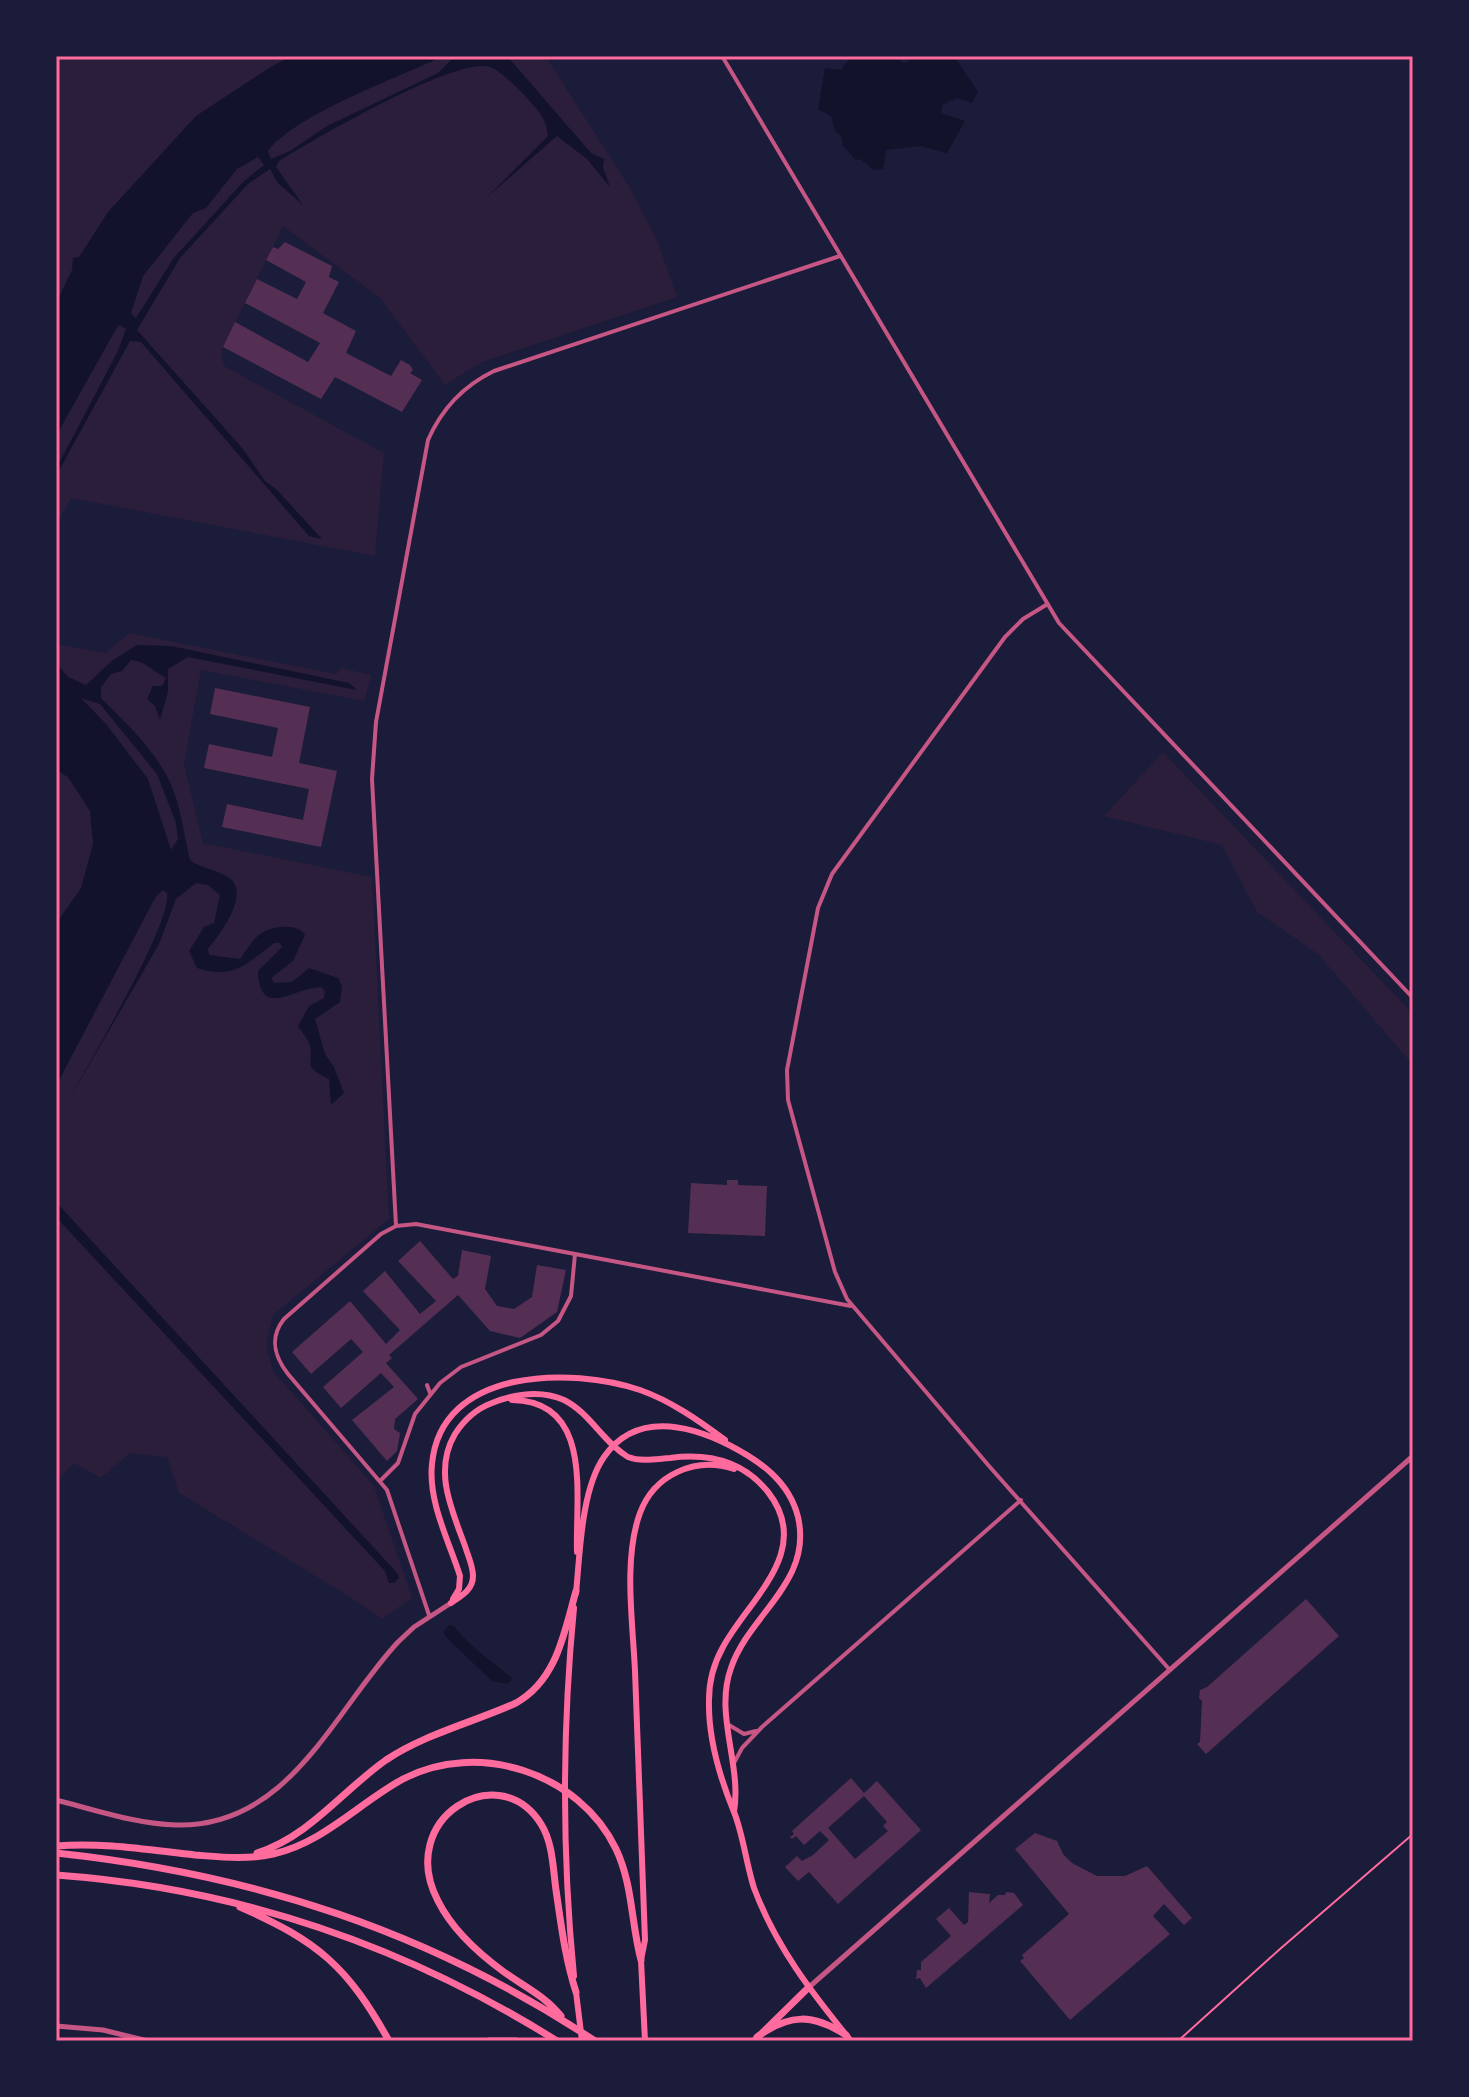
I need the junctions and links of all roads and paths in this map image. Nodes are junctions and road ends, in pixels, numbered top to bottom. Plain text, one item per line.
1 (722, 56) edge
2 (840, 256) junction
3 (1046, 605) junction
4 (1413, 998) edge
5 (396, 1226) junction
6 (575, 1254) junction
7 (853, 1306) junction
8 (427, 1385) dead end
9 (422, 1390) dead end
10 (430, 1393) junction
11 (493, 1402) junction
12 (613, 1446) junction
13 (744, 1453) junction
14 (1413, 1456) edge
15 (381, 1480) junction
16 (755, 1480) junction
17 (1021, 1500) junction
18 (578, 1577) junction
19 (576, 1591) junction
20 (451, 1603) junction
21 (429, 1615) junction
22 (1169, 1669) junction
23 (726, 1720) junction
24 (762, 1727) junction
25 (733, 1768) junction
26 (56, 1800) edge
27 (734, 1812) junction
28 (1413, 1834) edge
29 (56, 1846) edge
30 (56, 1853) edge
31 (237, 1858) junction
32 (56, 1875) edge
33 (220, 1898) junction
34 (641, 1960) junction
35 (808, 1988) junction
36 (577, 1996) junction
37 (566, 2022) junction
38 (56, 2026) edge
39 (849, 2038) edge
40 (756, 2039) edge
41 (148, 2041) edge
42 (389, 2041) edge
43 (489, 2041) edge
44 (516, 2041) edge
45 (557, 2041) edge
46 (582, 2041) edge
47 (595, 2041) edge
48 (645, 2041) edge
49 (1178, 2041) edge

1 - 2 street
2 - 3 street
2 - 5 street
3 - 4 street
3 - 7 street
5 - 6 street
5 - 15 street
6 - 7 street
6 - 10 street
7 - 17 street
8 - 10 street
9 - 10 street
10 - 15 street
11 - 12 main road
11 - 18 main road
11 - 20 main road
12 - 13 main road
12 - 16 main road
12 - 18 main road
13 - 20 main road
13 - 23 main road
14 - 22 street
15 - 21 street
16 - 27 main road
16 - 34 main road
17 - 22 street
17 - 24 street
18 - 19 main road
19 - 31 highway
19 - 36 main road
20 - 21 street
21 - 26 street
22 - 35 street
23 - 24 street
23 - 25 main road
24 - 25 street
25 - 27 main road
27 - 35 main road
28 - 49 path
29 - 31 highway
30 - 37 highway
31 - 34 highway
32 - 33 highway
33 - 42 highway
33 - 45 highway
34 - 48 main road
35 - 39 main road
35 - 40 highway
36 - 37 highway
36 - 46 main road
37 - 47 highway
38 - 41 street
39 - 40 highway
43 - 44 highway

